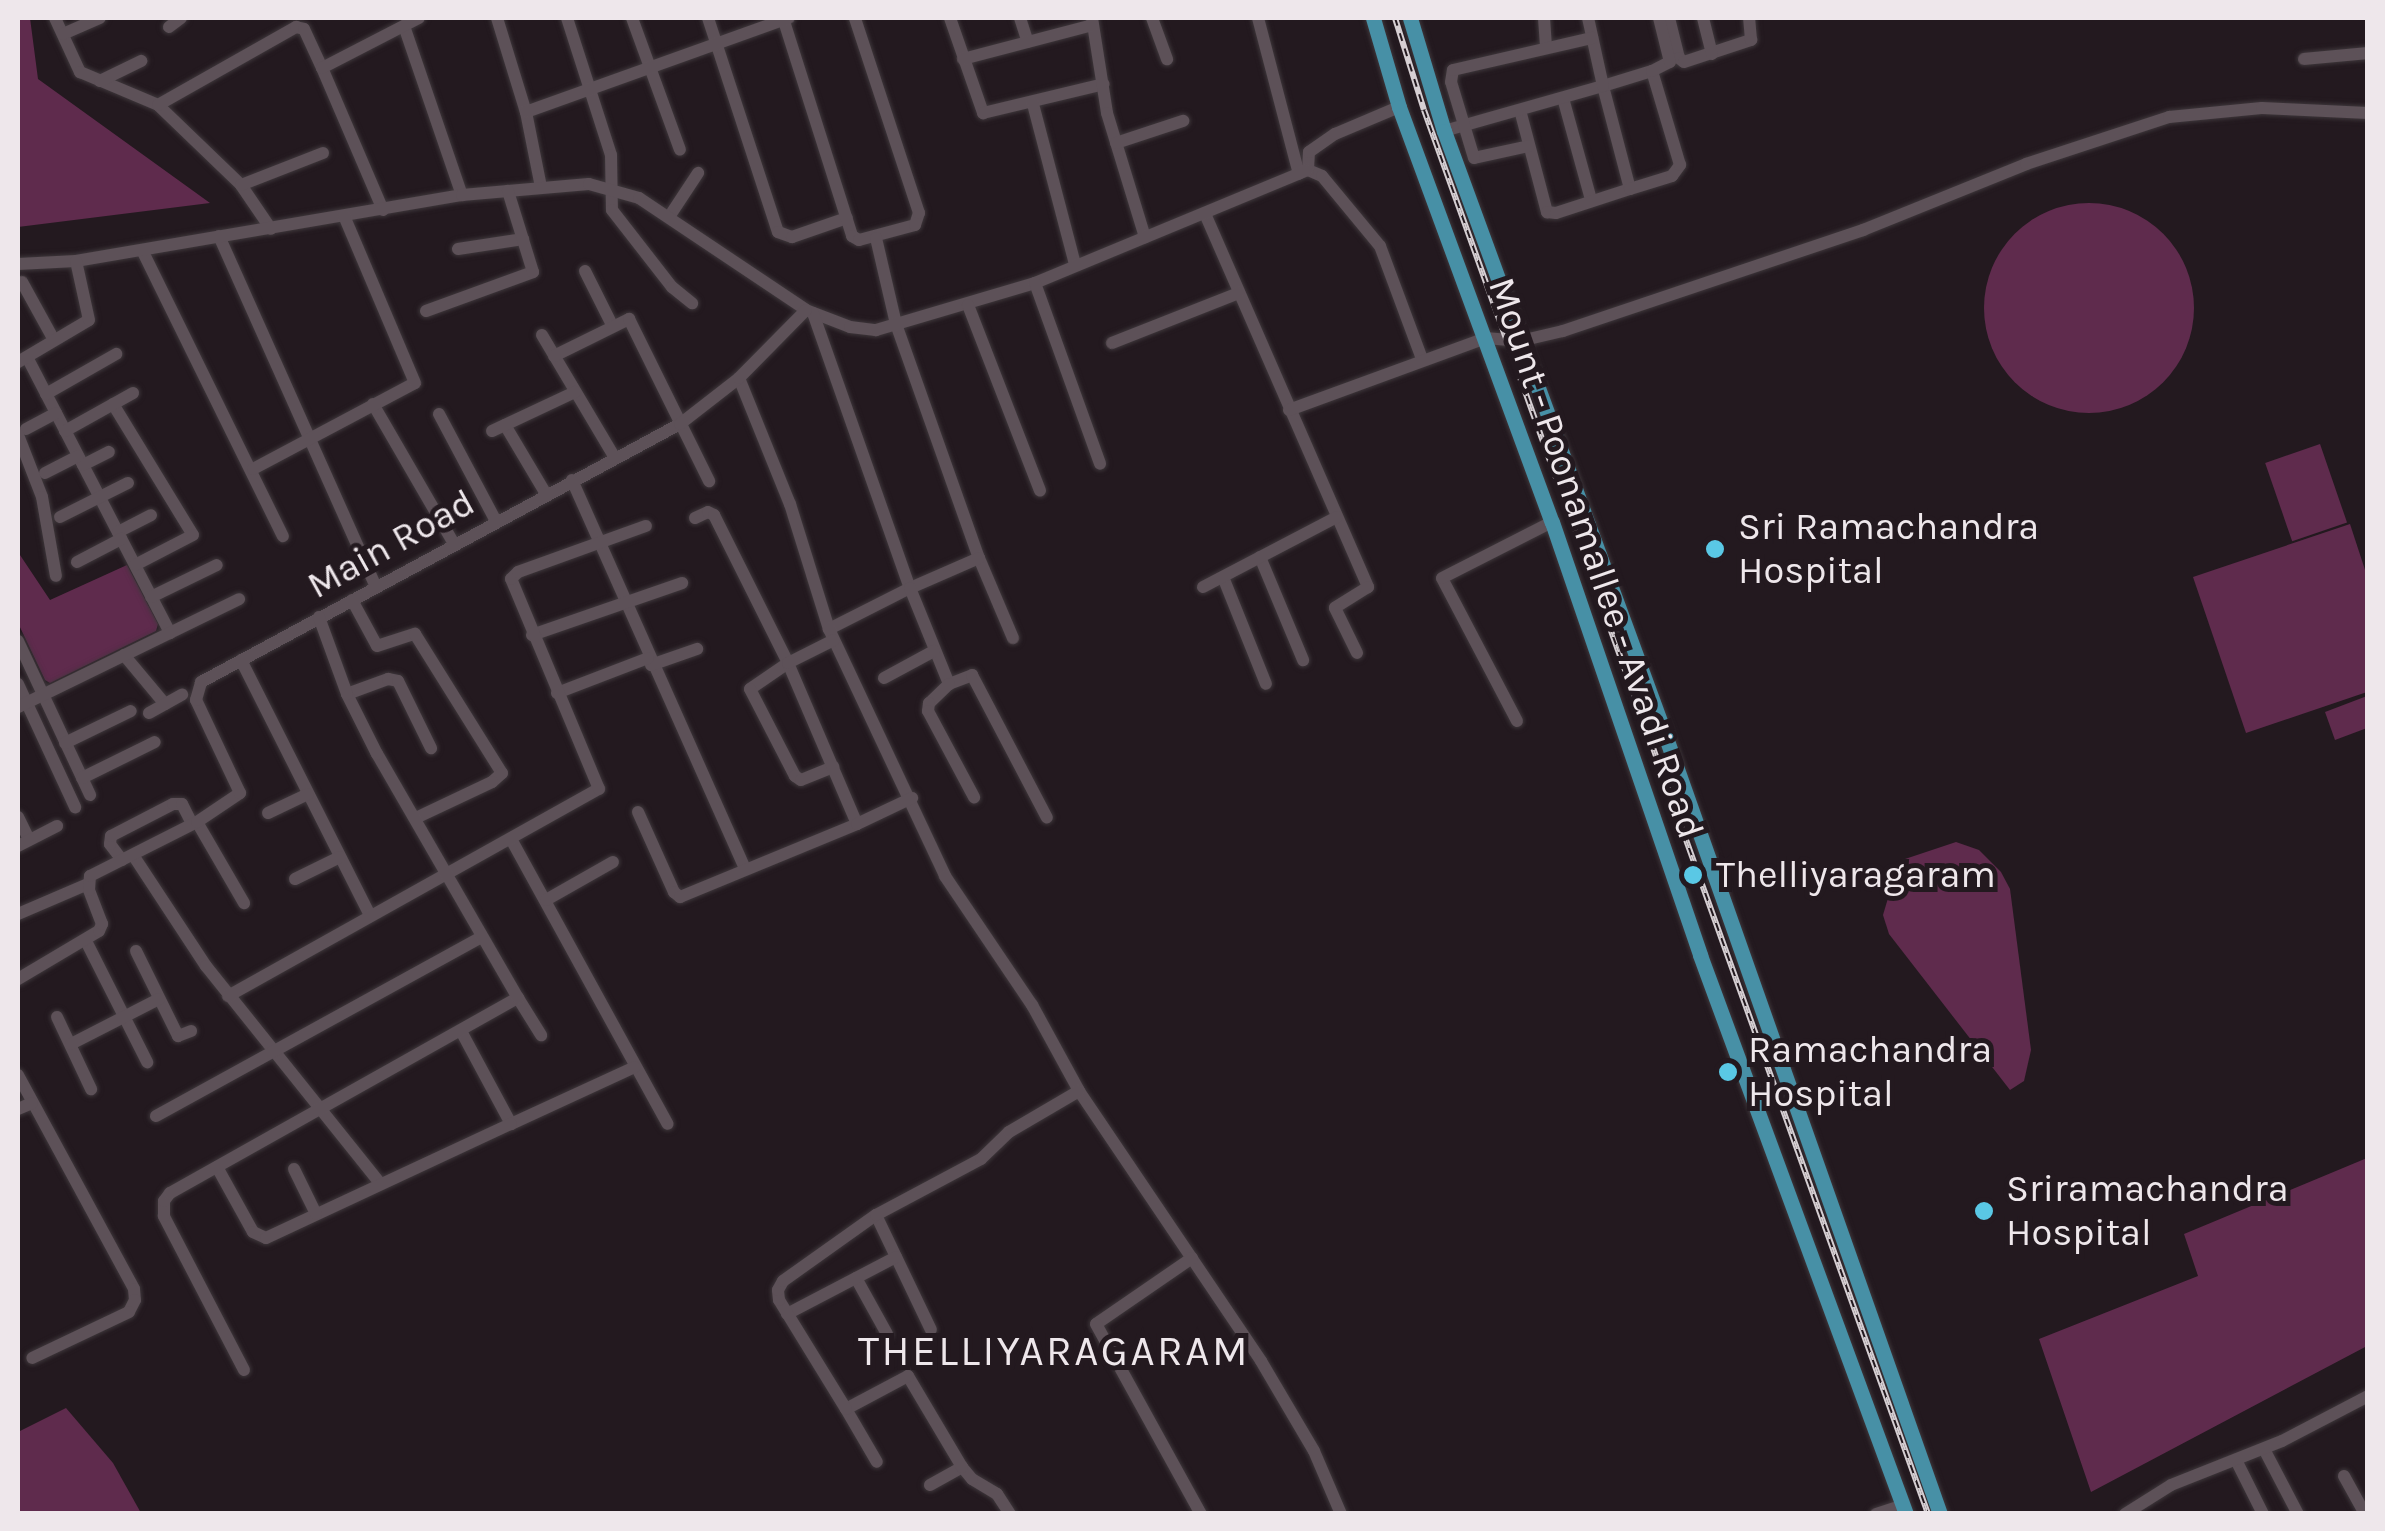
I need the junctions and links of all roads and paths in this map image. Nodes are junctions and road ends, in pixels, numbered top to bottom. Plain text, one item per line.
1 (56, 18) edge
2 (100, 18) edge
3 (418, 18) edge
4 (497, 18) edge
5 (567, 18) edge
6 (632, 18) edge
7 (708, 18) edge
8 (786, 18) edge
9 (855, 18) edge
10 (950, 18) edge
11 (1020, 18) edge
12 (1152, 18) edge
13 (1258, 18) edge
14 (1373, 18) edge
15 (1410, 18) edge
16 (1544, 18) edge
17 (1588, 18) edge
18 (1659, 18) edge
19 (1669, 18) edge
20 (1702, 18) edge
21 (1749, 18) edge
22 (1092, 21) edge
23 (404, 26) junction
24 (62, 34) junction
25 (1592, 38) junction
26 (716, 42) junction
27 (1028, 42) junction
28 (1546, 48) junction
29 (1712, 54) junction
30 (2368, 54) edge
31 (963, 59) junction
32 (1167, 59) dead end
33 (2304, 60) dead end
34 (141, 61) dead end
35 (322, 68) junction
36 (651, 68) junction
37 (1652, 71) junction
38 (100, 81) junction
39 (1104, 84) junction
40 (1603, 86) junction
41 (590, 90) junction
42 (1563, 98) junction
43 (1034, 104) junction
44 (158, 105) junction
45 (1399, 107) junction
46 (1520, 110) junction
47 (526, 112) junction
48 (2368, 113) edge
49 (1183, 122) dead end
50 (1464, 126) junction
51 (1444, 131) junction
52 (1116, 143) junction
53 (1529, 146) junction
54 (680, 150) dead end
55 (323, 153) dead end
56 (1304, 172) junction
57 (698, 173) dead end
58 (240, 186) junction
59 (541, 187) junction
60 (610, 187) junction
61 (1630, 188) junction
62 (508, 190) junction
63 (462, 195) junction
64 (1591, 200) junction
65 (383, 210) junction
66 (344, 216) junction
67 (1206, 216) junction
68 (669, 217) junction
69 (847, 218) junction
70 (271, 229) junction
71 (219, 236) junction
72 (1146, 236) junction
73 (876, 238) junction
74 (524, 240) junction
75 (458, 249) dead end
76 (142, 250) junction
77 (76, 261) junction
78 (21, 264) edge
79 (1075, 264) junction
80 (585, 270) dead end
81 (1036, 283) junction
82 (20, 284) edge
83 (1239, 293) junction
84 (692, 303) dead end
85 (968, 305) junction
86 (426, 311) dead end
87 (810, 312) junction
88 (896, 324) junction
89 (612, 325) junction
90 (542, 335) dead end
91 (1486, 338) junction
92 (54, 340) junction
93 (1520, 342) junction
94 (1112, 343) dead end
95 (116, 354) dead end
96 (554, 356) junction
97 (1422, 359) junction
98 (22, 360) edge
99 (739, 378) junction
100 (134, 392) dead end
101 (575, 392) junction
102 (46, 394) junction
103 (113, 404) junction
104 (374, 404) junction
105 (1289, 410) junction
106 (56, 413) junction
107 (439, 414) dead end
108 (680, 424) junction
109 (506, 425) junction
110 (65, 431) junction
111 (492, 431) dead end
112 (22, 432) edge
113 (308, 438) junction
114 (110, 452) dead end
115 (615, 458) junction
116 (80, 461) junction
117 (1100, 464) dead end
118 (252, 469) junction
119 (44, 474) dead end
120 (572, 480) junction
121 (709, 481) dead end
122 (128, 484) dead end
123 (1040, 490) dead end
124 (546, 494) junction
125 (100, 498) junction
126 (151, 515) dead end
127 (60, 517) dead end
128 (1337, 517) junction
129 (696, 518) dead end
130 (496, 521) junction
131 (1552, 522) junction
132 (646, 526) dead end
133 (120, 536) junction
134 (282, 536) dead end
135 (598, 542) junction
136 (454, 544) junction
137 (1260, 557) junction
138 (979, 558) junction
139 (76, 562) dead end
140 (217, 564) dead end
141 (135, 565) junction
142 (56, 576) dead end
143 (1223, 576) junction
144 (682, 583) dead end
145 (376, 587) junction
146 (1203, 587) dead end
147 (910, 588) junction
148 (152, 597) junction
149 (239, 599) dead end
150 (352, 600) junction
151 (624, 603) junction
152 (319, 617) junction
153 (170, 633) junction
154 (532, 635) junction
155 (832, 635) junction
156 (1013, 638) dead end
157 (18, 641) edge
158 (697, 648) dead end
159 (934, 651) junction
160 (1356, 652) dead end
161 (124, 656) junction
162 (240, 660) junction
163 (1303, 660) dead end
164 (650, 662) junction
165 (788, 662) junction
166 (884, 678) dead end
167 (18, 684) edge
168 (948, 684) junction
169 (1266, 684) dead end
170 (557, 693) junction
171 (346, 694) junction
172 (43, 695) junction
173 (182, 696) dead end
174 (165, 704) junction
175 (22, 705) edge
176 (131, 711) dead end
177 (148, 712) dead end
178 (1518, 720) dead end
179 (155, 742) dead end
180 (66, 743) junction
181 (431, 748) dead end
182 (833, 767) junction
183 (82, 778) junction
184 (308, 794) junction
185 (90, 796) dead end
186 (974, 797) dead end
187 (912, 798) junction
188 (75, 807) dead end
189 (638, 812) dead end
190 (268, 813) dead end
191 (18, 817) edge
192 (416, 818) junction
193 (1048, 818) dead end
194 (195, 823) junction
195 (857, 824) junction
196 (58, 826) dead end
197 (510, 839) junction
198 (23, 843) edge
199 (127, 857) junction
200 (340, 857) junction
201 (613, 862) dead end
202 (745, 869) junction
203 (446, 876) junction
204 (295, 878) dead end
205 (88, 884) junction
206 (546, 900) junction
207 (244, 902) dead end
208 (18, 914) edge
209 (370, 915) junction
210 (481, 937) junction
211 (86, 941) junction
212 (136, 951) dead end
213 (18, 979) edge
214 (228, 996) junction
215 (518, 998) junction
216 (158, 999) junction
217 (124, 1016) junction
218 (57, 1017) dead end
219 (461, 1031) junction
220 (190, 1032) dead end
221 (540, 1035) dead end
222 (71, 1044) junction
223 (279, 1052) junction
224 (146, 1062) dead end
225 (634, 1068) junction
226 (18, 1075) edge
227 (91, 1088) dead end
228 (1079, 1092) junction
229 (32, 1103) junction
230 (322, 1107) junction
231 (18, 1109) edge
232 (156, 1116) dead end
233 (511, 1124) junction
234 (668, 1124) dead end
235 (217, 1166) junction
236 (294, 1169) dead end
237 (380, 1183) junction
238 (316, 1214) junction
239 (876, 1215) junction
240 (896, 1257) junction
241 (1192, 1258) junction
242 (856, 1278) junction
243 (787, 1314) junction
244 (931, 1330) dead end
245 (887, 1334) dead end
246 (32, 1358) dead end
247 (244, 1370) dead end
248 (2368, 1396) edge
249 (846, 1409) junction
250 (2264, 1449) junction
251 (2236, 1460) junction
252 (877, 1462) dead end
253 (962, 1466) junction
254 (2344, 1476) dead end
255 (930, 1485) dead end
256 (1905, 1509) edge
257 (1010, 1514) edge
258 (1201, 1514) edge
259 (1341, 1514) edge
260 (1876, 1514) edge
261 (1940, 1514) edge
262 (2125, 1514) edge
263 (2263, 1514) edge
264 (2298, 1514) edge
265 (2365, 1514) edge

1 - 24 street
2 - 24 street
3 - 23 street
4 - 47 street
5 - 41 street
6 - 36 street
7 - 26 street
8 - 26 street
8 - 69 street
9 - 73 street
10 - 31 street
11 - 27 street
12 - 32 street
13 - 56 street
14 - 45 main road, Mount - Poonamallee - Avadi Road
15 - 51 main road, Mount - Poonamallee - Avadi Road
16 - 28 street
17 - 25 street
18 - 37 street
19 - 29 street
20 - 29 street
21 - 29 street
22 - 27 street
22 - 39 street
23 - 35 street
23 - 63 street
24 - 38 street
25 - 28 street
25 - 40 street
26 - 36 street
26 - 69 street
27 - 31 street
28 - 50 street
30 - 33 street
31 - 43 street
34 - 38 street
35 - 44 street
35 - 65 street
36 - 41 street
36 - 54 street
37 - 40 street
37 - 61 street
38 - 44 street
39 - 43 street
39 - 52 street
40 - 42 street
40 - 61 street
41 - 47 street
41 - 60 street
42 - 46 street
42 - 64 street
43 - 79 street
44 - 58 street
45 - 56 street
45 - 91 main road, Mount - Poonamallee - Avadi Road
46 - 50 street
46 - 53 street
47 - 59 street
48 - 93 street
49 - 52 street
50 - 51 street
50 - 53 street
51 - 93 main road, Mount - Poonamallee - Avadi Road
52 - 72 street
53 - 64 street
55 - 58 street
56 - 67 street
56 - 97 street
57 - 68 street
58 - 70 street
59 - 60 street
59 - 62 street
60 - 68 street
60 - 84 street
61 - 64 street
62 - 63 street
62 - 74 street
63 - 65 street
65 - 66 street
66 - 70 street
66 - 104 street
67 - 72 street
67 - 83 street
68 - 87 street
69 - 73 street
70 - 71 street
71 - 76 street
71 - 113 street
72 - 79 street
73 - 88 street
74 - 75 street
74 - 86 street
76 - 77 street
76 - 118 street
77 - 78 street
77 - 92 street
78 - 82 street
79 - 81 street
80 - 89 street
81 - 85 street
81 - 117 street
82 - 92 street
83 - 94 street
83 - 105 street
85 - 88 street
85 - 123 street
87 - 88 street
87 - 99 street, Main Road
87 - 147 street
88 - 138 street
89 - 96 street
89 - 108 street
90 - 96 street
91 - 93 street
91 - 97 street
91 - 131 main road, Mount - Poonamallee - Avadi Road
92 - 98 street
93 - 261 main road, Mount - Poonamallee - Avadi Road
95 - 102 street
96 - 101 street
97 - 105 street
98 - 102 street
99 - 108 street, Main Road
99 - 155 street
100 - 103 street
101 - 109 street
101 - 115 street
102 - 106 street
103 - 110 street
103 - 141 street
104 - 113 street
104 - 136 street
105 - 128 street
106 - 110 street
106 - 112 street
107 - 130 street
108 - 115 street, Main Road
108 - 121 street
109 - 111 street
109 - 124 street
110 - 116 street
112 - 142 street
113 - 118 street
113 - 145 street
114 - 116 street
115 - 120 street, Main Road
116 - 119 street
116 - 125 street
118 - 134 street
120 - 124 street, Main Road
120 - 135 street
122 - 125 street
124 - 130 street, Main Road
125 - 127 street
125 - 133 street
126 - 133 street
128 - 137 street
128 - 160 street
129 - 165 street
130 - 136 street, Main Road
131 - 178 street
131 - 256 main road, Mount - Poonamallee - Avadi Road
132 - 135 street
133 - 139 street
133 - 141 street
135 - 151 street
135 - 154 street
136 - 145 street, Main Road
137 - 143 street
137 - 163 street
138 - 147 street
138 - 156 street
140 - 148 street
141 - 148 street
143 - 146 street
143 - 169 street
144 - 151 street
145 - 150 street, Main Road
147 - 155 street
147 - 159 street
148 - 153 street
149 - 153 street
150 - 152 street, Main Road
150 - 192 street
151 - 154 street
151 - 164 street
152 - 162 street, Main Road
152 - 171 street
153 - 161 street
154 - 170 street
155 - 165 street
155 - 187 street
157 - 172 street
158 - 164 street
159 - 166 street
159 - 168 street
161 - 172 street
161 - 174 street
162 - 184 street
162 - 194 street, Main Road
164 - 170 street
164 - 202 street
165 - 182 street
165 - 182 street
167 - 175 street
168 - 186 street
168 - 193 street
170 - 197 street
171 - 181 street
171 - 192 street
172 - 175 street
172 - 180 street
173 - 174 street
174 - 177 street
175 - 188 street
176 - 180 street
179 - 183 street
180 - 183 street
182 - 195 street
183 - 185 street
184 - 190 street
184 - 200 street
187 - 195 street
187 - 228 street
189 - 202 street
191 - 198 street
192 - 203 street
194 - 199 street, Main Road
194 - 199 street
194 - 207 street
195 - 202 street
196 - 198 street
197 - 203 street
197 - 206 street
199 - 205 street, Main Road
199 - 214 street
200 - 204 street
200 - 209 street
201 - 206 street
203 - 209 street
203 - 210 street
205 - 208 street, Main Road
205 - 211 street
206 - 225 street
209 - 214 street
210 - 215 street
210 - 223 street
211 - 213 street
211 - 217 street
212 - 216 street
214 - 223 street
215 - 219 street
215 - 221 street
216 - 217 street
216 - 220 street
217 - 222 street
217 - 224 street
218 - 222 street
219 - 230 street
219 - 233 street
222 - 227 street
223 - 230 street
223 - 232 street
225 - 233 street
225 - 234 street
226 - 229 street
228 - 239 street
228 - 241 street
229 - 231 street
229 - 246 street
230 - 235 street
230 - 237 street
233 - 237 street
235 - 238 street
235 - 247 street
236 - 238 street
237 - 238 street
239 - 240 street
239 - 243 street
240 - 242 street
240 - 244 street
241 - 258 street
241 - 259 street
242 - 243 street
242 - 245 street
243 - 249 street
248 - 250 street
249 - 252 street
249 - 253 street
250 - 251 street
250 - 264 street
251 - 262 street
251 - 263 street
253 - 255 street
253 - 257 street
254 - 265 street
256 - 260 street

